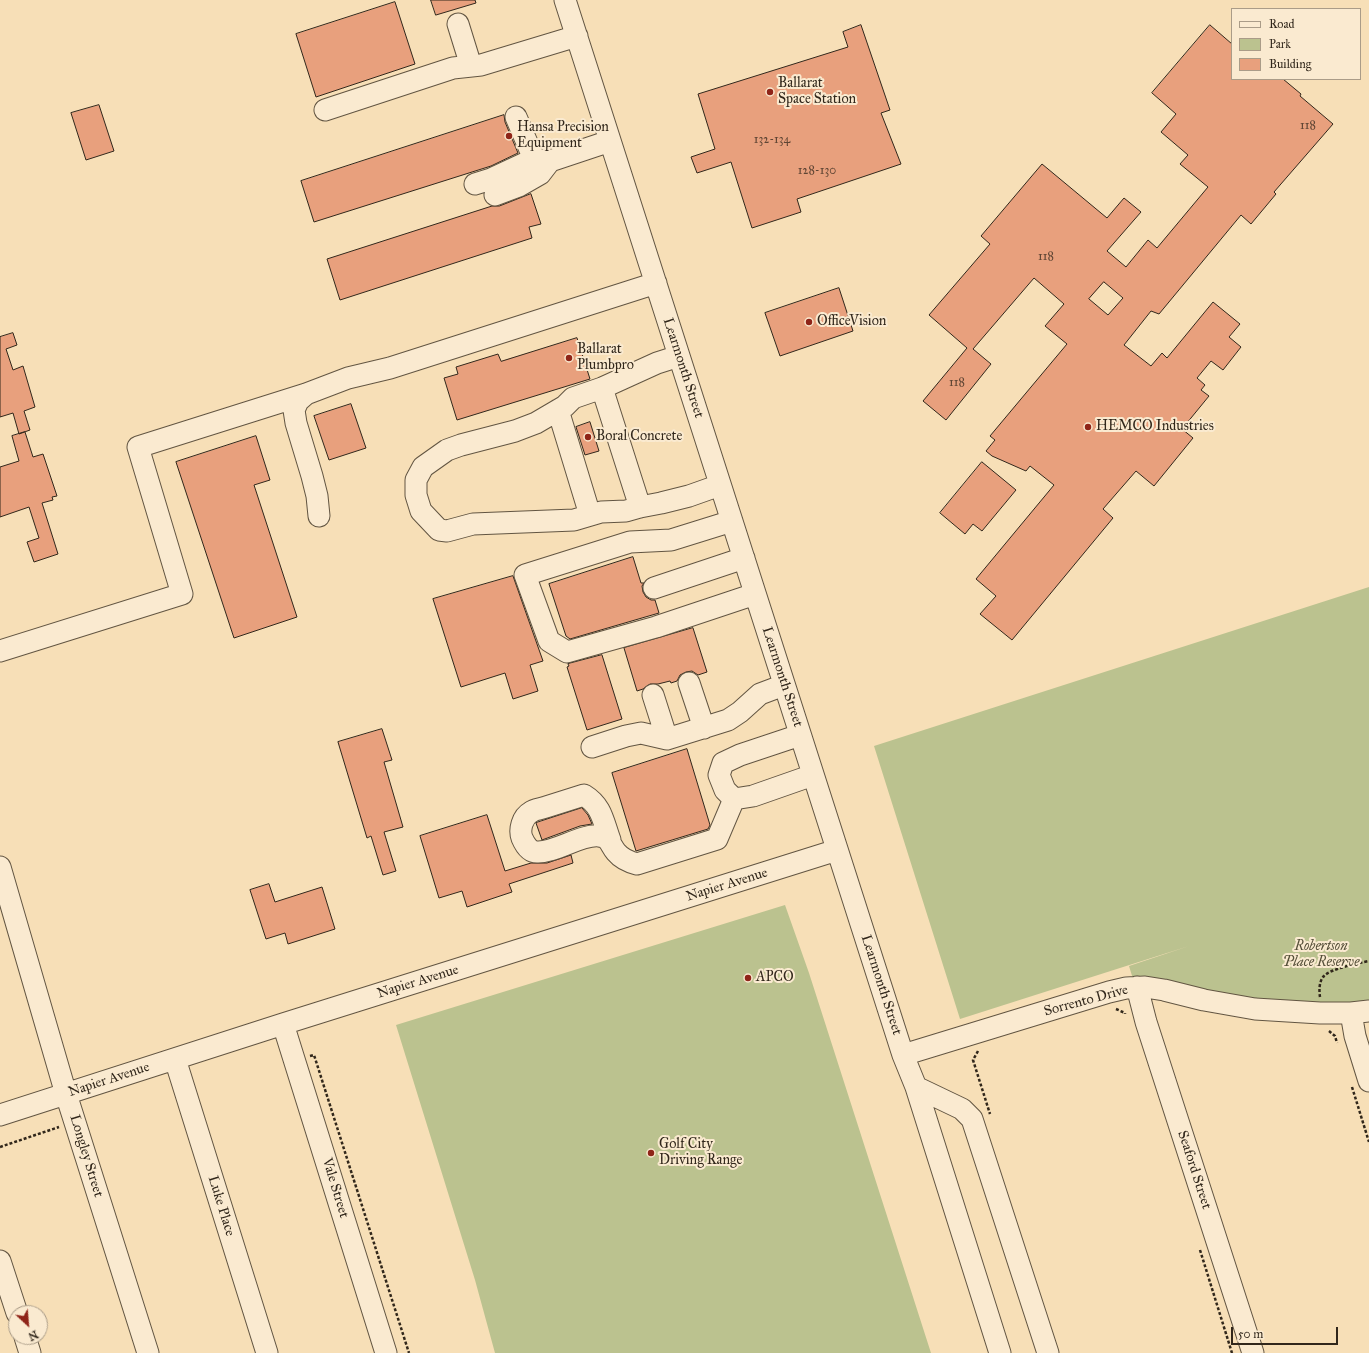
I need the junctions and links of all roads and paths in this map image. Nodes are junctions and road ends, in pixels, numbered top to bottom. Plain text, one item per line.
1 (565, 0) edge
2 (458, 24) dead end
3 (577, 36) junction
4 (471, 66) junction
5 (325, 110) dead end
6 (516, 117) dead end
7 (610, 141) junction
8 (542, 160) junction
9 (475, 184) dead end
10 (495, 195) dead end
11 (656, 283) junction
12 (679, 356) junction
13 (602, 388) junction
14 (306, 394) junction
15 (558, 410) junction
16 (720, 484) junction
17 (640, 507) junction
18 (590, 515) junction
19 (319, 516) dead end
20 (732, 521) junction
21 (744, 558) junction
22 (654, 588) dead end
23 (755, 594) junction
24 (0, 651) edge
25 (689, 683) dead end
26 (784, 685) junction
27 (653, 695) dead end
28 (704, 728) junction
29 (800, 735) junction
30 (666, 739) junction
31 (592, 747) dead end
32 (813, 775) junction
33 (734, 799) junction
34 (610, 840) dead end
35 (837, 850) junction
36 (0, 867) edge
37 (1369, 961) edge
38 (1136, 987) junction
39 (1360, 1012) edge
40 (1324, 1021) junction
41 (283, 1024) junction
42 (1339, 1048) dead end
43 (903, 1055) junction
44 (176, 1058) junction
45 (295, 1061) junction
46 (1360, 1082) edge
47 (916, 1087) junction
48 (66, 1094) junction
49 (0, 1115) edge
50 (75, 1122) junction
51 (1369, 1142) edge
52 (0, 1147) edge
53 (0, 1261) edge
54 (14, 1305) edge
55 (148, 1353) edge
56 (267, 1353) edge
57 (386, 1353) edge
58 (409, 1353) edge
59 (1000, 1353) edge
60 (1048, 1353) edge
61 (1253, 1353) edge

1 - 3 street, Learmonth Street
2 - 4 street
3 - 4 street
3 - 7 street, Learmonth Street
4 - 5 street
6 - 8 street
7 - 8 street
7 - 11 street, Learmonth Street
8 - 9 street
8 - 10 street
11 - 12 street, Learmonth Street
11 - 14 street
12 - 13 street
12 - 16 street, Learmonth Street
13 - 15 street
13 - 17 street
14 - 19 street
14 - 24 street
15 - 18 street
15 - 18 street
16 - 17 street
16 - 20 street, Learmonth Street
17 - 18 street
20 - 21 street, Learmonth Street
20 - 23 street
21 - 22 street
21 - 23 street, Learmonth Street
23 - 26 street, Learmonth Street
25 - 28 street
26 - 28 street
26 - 29 street, Learmonth Street
27 - 30 street
28 - 30 street
29 - 32 street, Learmonth Street
29 - 33 street
30 - 31 street
32 - 33 street
32 - 35 street, Learmonth Street
33 - 34 street
35 - 41 street, Napier Avenue
35 - 43 street, Learmonth Street
36 - 48 street, Longley Street
37 - 40 path
38 - 40 street, Sorrento Drive
38 - 43 street, Sorrento Drive
38 - 61 street, Seaford Street
39 - 40 street, Sorrento Drive
39 - 46 street
40 - 42 path
41 - 44 street, Napier Avenue
41 - 45 street, Vale Street
43 - 47 street, Learmonth Street
44 - 48 street, Napier Avenue
44 - 56 street, Luke Place
45 - 57 street, Vale Street
45 - 58 path
46 - 51 path
47 - 59 street, Learmonth Street
47 - 60 street
48 - 49 street, Napier Avenue
48 - 50 street, Longley Street
50 - 52 path
50 - 55 street, Longley Street
53 - 54 street

